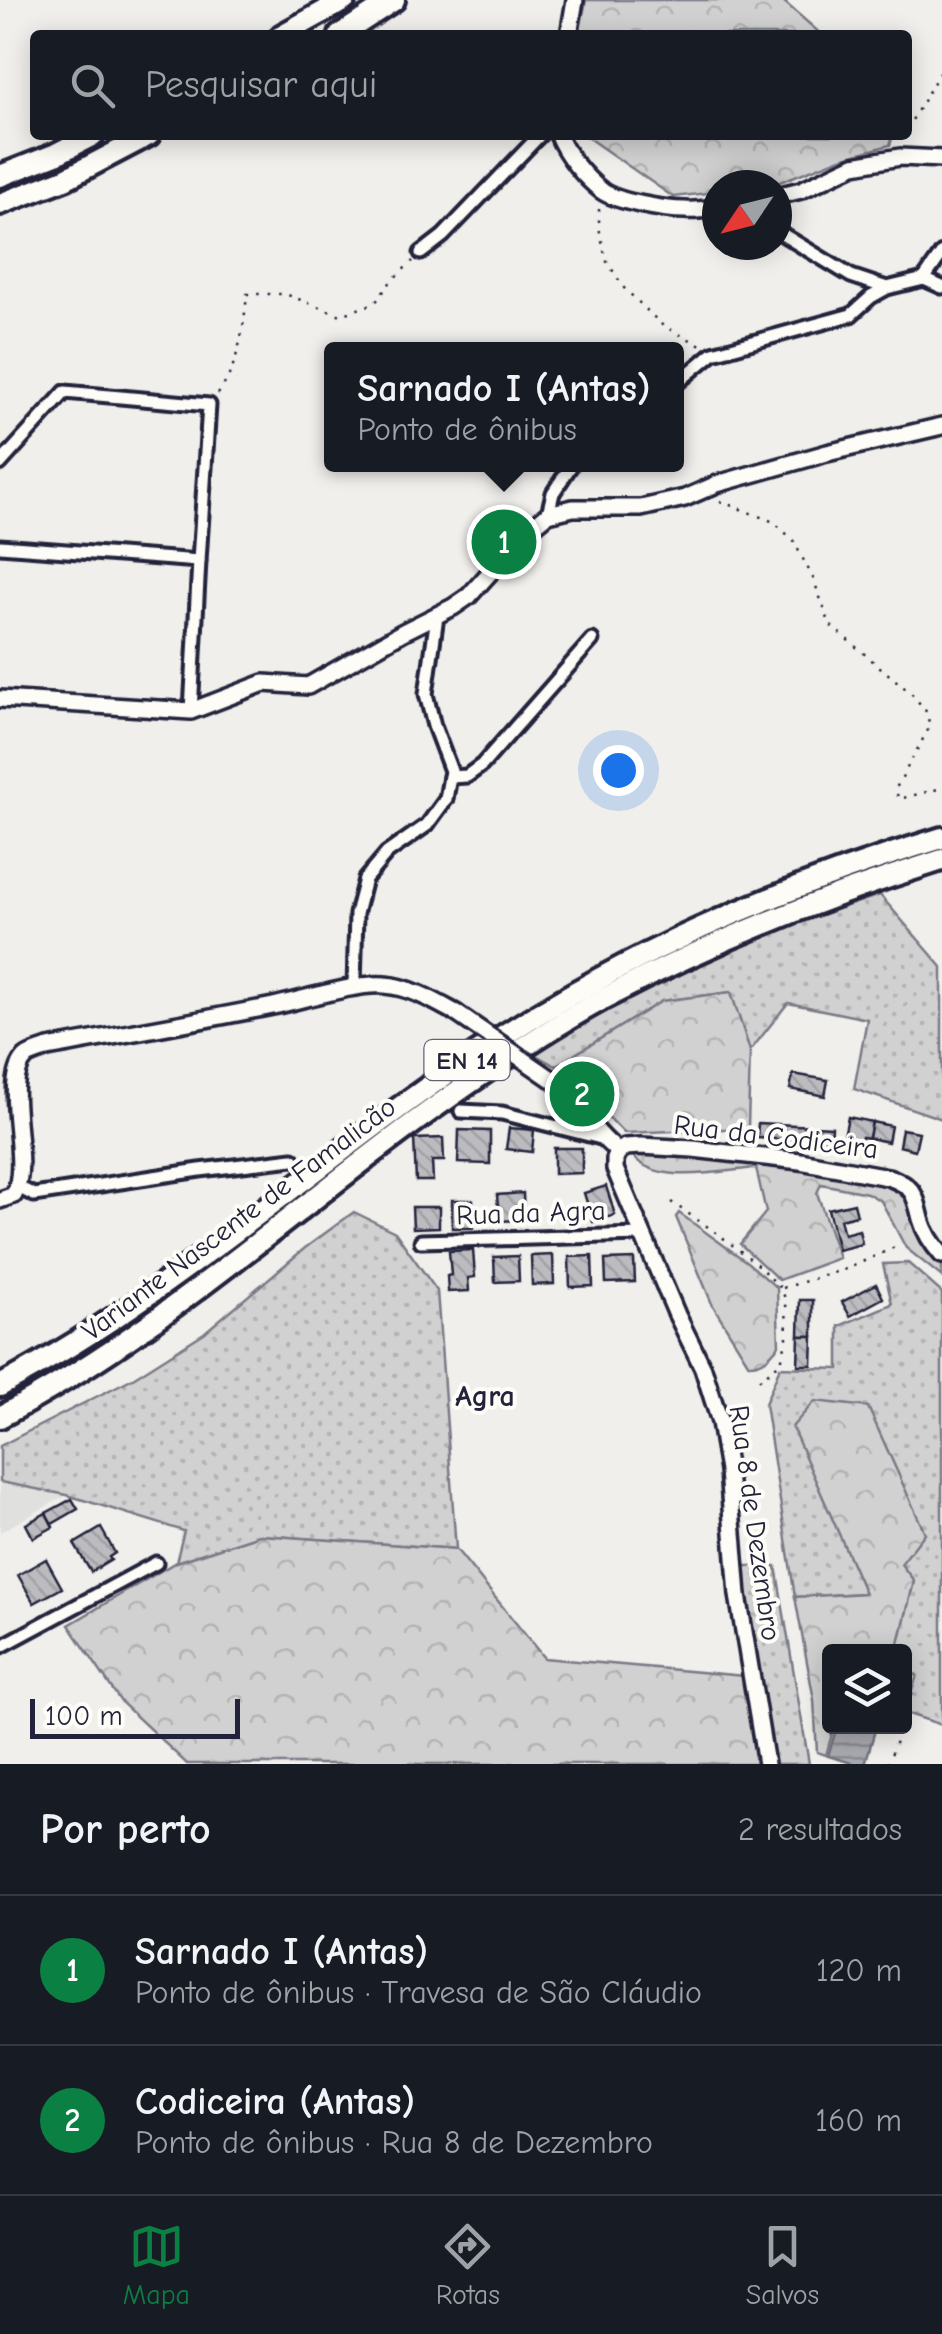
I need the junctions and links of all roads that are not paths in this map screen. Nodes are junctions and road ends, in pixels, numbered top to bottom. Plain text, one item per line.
1 (345, 0) edge
2 (394, 0) edge
3 (575, 0) edge
4 (291, 30) edge
5 (348, 30) edge
6 (570, 30) edge
7 (83, 140) edge
8 (139, 140) edge
9 (535, 140) edge
10 (561, 140) edge
11 (942, 159) edge
12 (0, 176) edge
13 (792, 192) edge
14 (0, 204) edge
15 (702, 210) edge
16 (792, 240) edge
17 (942, 252) edge
18 (421, 253) road end
19 (924, 278) junction
20 (942, 287) edge
21 (887, 288) junction
22 (684, 378) edge
23 (942, 426) edge
24 (0, 464) edge
25 (567, 472) edge
26 (548, 514) junction
27 (0, 546) edge
28 (199, 561) junction
29 (437, 616) junction
30 (592, 640) dead end
31 (0, 699) edge
32 (191, 711) junction
33 (450, 777) junction
34 (942, 838) edge
35 (942, 860) edge
36 (354, 988) junction
37 (461, 1110) dead end
38 (601, 1138) junction
39 (620, 1152) junction
40 (293, 1158) dead end
41 (18, 1187) junction
42 (0, 1200) edge
43 (642, 1234) junction
44 (421, 1241) dead end
45 (942, 1256) edge
46 (0, 1386) edge
47 (0, 1417) edge
48 (156, 1563) dead end
49 (0, 1647) edge
50 (766, 1764) edge

1 - 4 highway
2 - 5 highway
3 - 6 street
7 - 12 highway
8 - 14 highway
9 - 18 street
10 - 15 street
11 - 13 street
16 - 21 street
17 - 19 street
19 - 20 street
19 - 21 street
21 - 22 street
23 - 26 street
24 - 28 street
25 - 26 street
26 - 29 street
27 - 28 street
28 - 32 street
29 - 32 street
29 - 33 street
30 - 33 street
31 - 32 street
33 - 36 street
34 - 46 highway, Variante Nascente de Famalicão / EN 14
35 - 47 highway, Variante Nascente de Famalicão / EN 14
36 - 38 street, bridge
36 - 41 street
37 - 38 street
38 - 39 street
39 - 43 street, Rua 8 de Dezembro
39 - 45 street, Rua da Codiceira
40 - 41 street
41 - 42 street
43 - 44 street, Rua da Agra
43 - 50 street, Rua 8 de Dezembro
48 - 49 street

